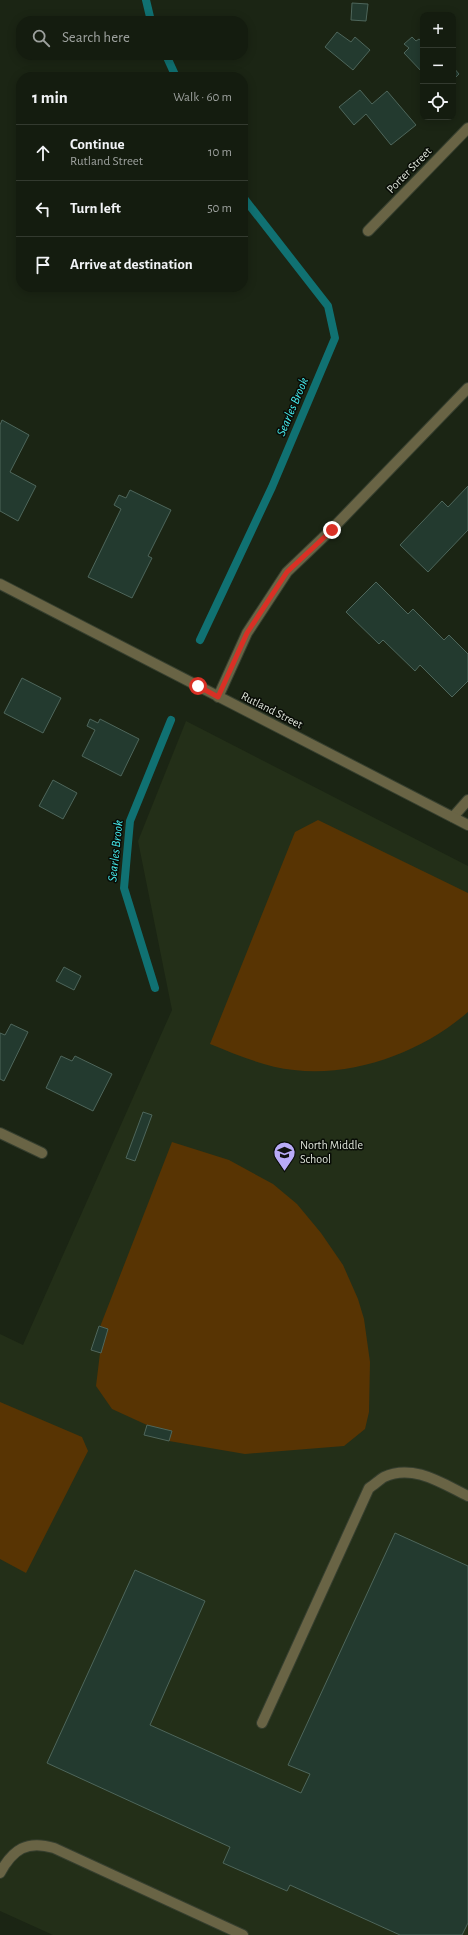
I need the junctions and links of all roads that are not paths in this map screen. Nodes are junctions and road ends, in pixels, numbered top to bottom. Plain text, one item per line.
1 (468, 128) edge
2 (368, 231) dead end
3 (468, 388) edge
4 (0, 584) edge
5 (218, 697) junction
6 (468, 800) edge
7 (453, 817) junction
8 (468, 825) edge
9 (0, 1134) edge
10 (42, 1153) dead end
11 (468, 1496) edge
12 (262, 1722) dead end
13 (0, 1873) edge
14 (243, 1935) edge

1 - 2 street, Porter Street
3 - 5 street
4 - 5 street, Rutland Street
5 - 7 street, Rutland Street
6 - 7 street
7 - 8 street, Rutland Street
9 - 10 street
11 - 12 street
13 - 14 street

